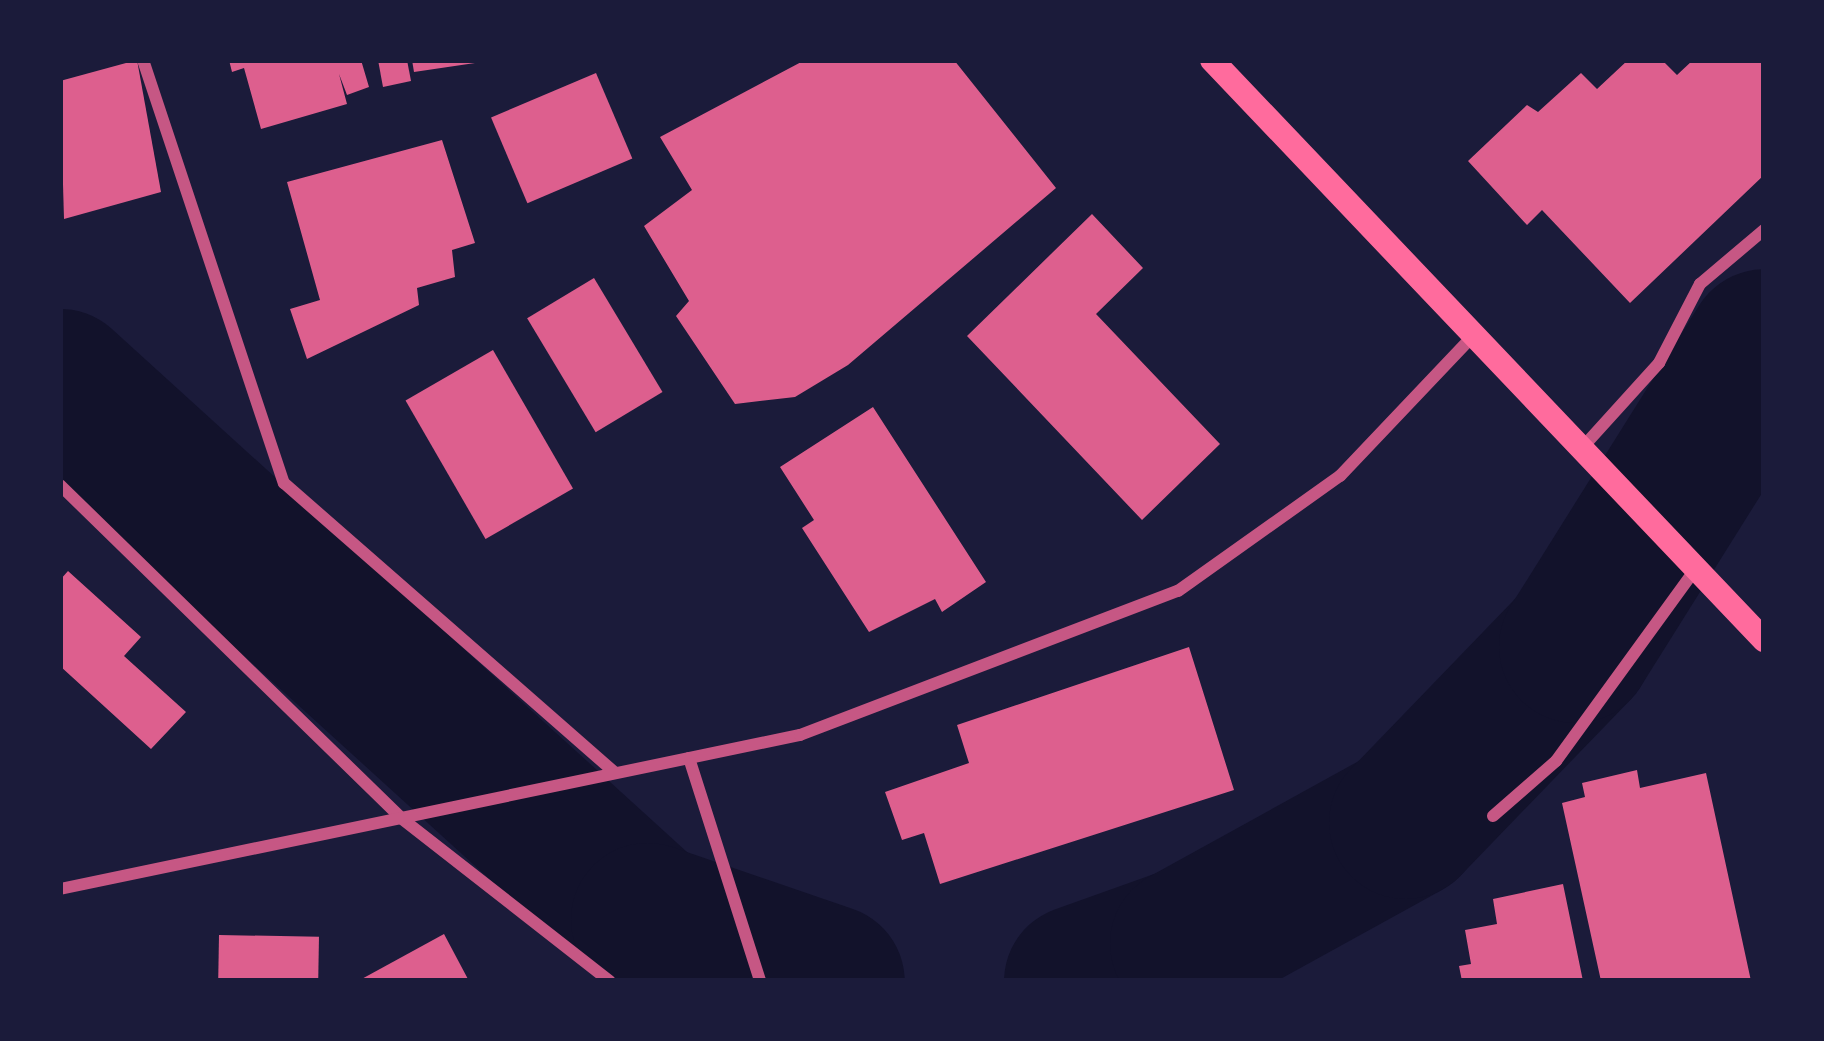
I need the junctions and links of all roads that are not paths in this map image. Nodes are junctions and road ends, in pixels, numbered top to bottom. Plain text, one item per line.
1 (143, 60) edge
2 (1212, 60) edge
3 (1764, 230) edge
4 (1473, 336) junction
5 (1581, 449) junction
6 (60, 485) edge
7 (1696, 567) junction
8 (1764, 640) edge
9 (688, 758) junction
10 (615, 773) junction
11 (1492, 817) dead end
12 (401, 818) junction
13 (60, 889) edge
14 (610, 981) edge
15 (760, 981) edge

1 - 10 street
2 - 4 main road
3 - 5 street
4 - 5 main road
4 - 9 street
5 - 7 main road
6 - 12 street
7 - 8 main road
7 - 11 street
9 - 10 street
9 - 15 street
10 - 12 street
12 - 13 street
12 - 14 street

